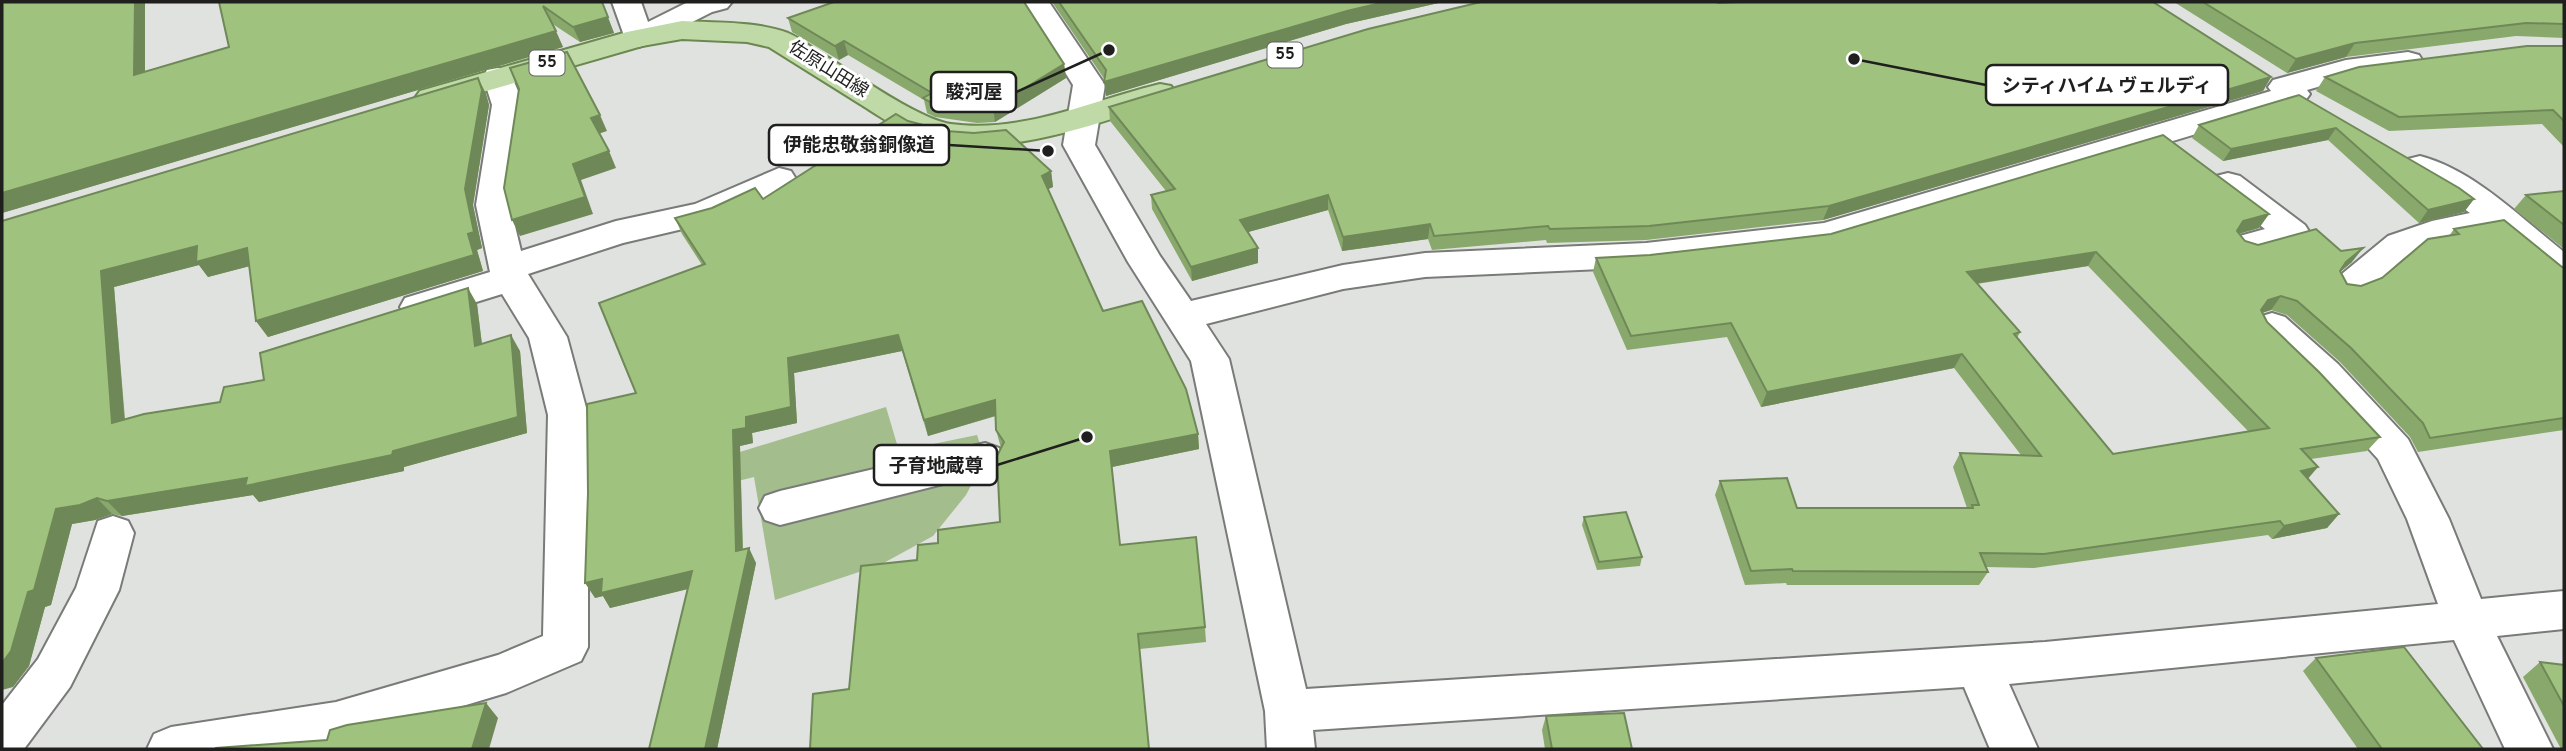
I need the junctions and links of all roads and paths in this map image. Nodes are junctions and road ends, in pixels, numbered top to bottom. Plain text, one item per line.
1 (627, 2) edge
2 (717, 2) edge
3 (1035, 2) edge
4 (638, 38) junction
5 (2434, 57) edge
6 (498, 77) junction
7 (1191, 83) edge
8 (408, 105) edge
9 (1084, 116) junction
10 (2161, 134) junction
11 (2390, 149) edge
12 (779, 179) dead end
13 (2500, 219) junction
14 (2248, 245) edge
15 (2564, 270) edge
16 (509, 273) junction
17 (2350, 287) edge
18 (1180, 317) junction
19 (382, 318) edge
20 (2272, 326) edge
21 (985, 459) dead end
22 (780, 509) dead end
23 (113, 533) dead end
24 (2564, 610) edge
25 (2466, 618) junction
26 (1979, 667) junction
27 (1290, 730) edge
28 (2, 741) edge
29 (171, 749) edge
30 (2014, 749) edge
31 (2529, 749) edge

1 - 4 street
2 - 4 street
3 - 9 street
4 - 6 main road, 佐原山田線 / 55
4 - 9 main road, 佐原山田線 / 55
5 - 10 street
6 - 8 main road, 佐原山田線 / 55
6 - 16 street
7 - 9 main road, 佐原山田線 / 55
9 - 18 street
10 - 14 street
10 - 18 street
11 - 13 street
12 - 16 street
13 - 15 street
13 - 17 street
16 - 19 street
16 - 29 street
18 - 27 street
20 - 25 street
21 - 22 street
23 - 28 street
24 - 25 street
25 - 26 street
25 - 31 street
26 - 27 street
26 - 30 street

